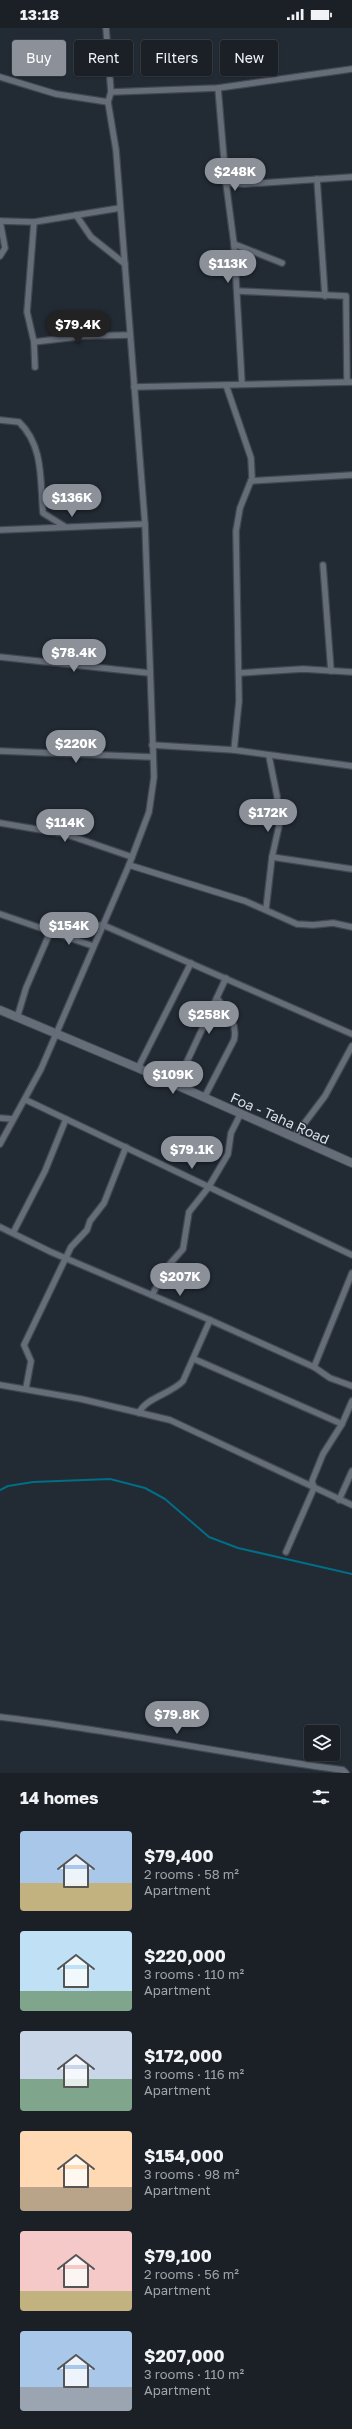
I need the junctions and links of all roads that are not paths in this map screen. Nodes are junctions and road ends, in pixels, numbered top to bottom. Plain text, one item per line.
1 (106, 28) edge
2 (352, 70) edge
3 (0, 77) edge
4 (218, 88) junction
5 (111, 92) junction
6 (108, 102) junction
7 (352, 177) edge
8 (317, 179) junction
9 (226, 183) junction
10 (120, 208) junction
11 (76, 215) junction
12 (0, 221) edge
13 (34, 222) junction
14 (234, 244) junction
15 (0, 256) edge
16 (282, 263) dead end
17 (125, 264) junction
18 (237, 291) junction
19 (325, 296) junction
20 (130, 334) junction
21 (34, 342) junction
22 (35, 367) dead end
23 (350, 382) edge
24 (242, 384) junction
25 (226, 385) junction
26 (134, 387) junction
27 (0, 420) edge
28 (352, 474) edge
29 (251, 480) junction
30 (145, 524) junction
31 (64, 526) junction
32 (0, 530) edge
33 (323, 565) dead end
34 (0, 657) edge
35 (331, 671) junction
36 (352, 672) edge
37 (149, 673) junction
38 (239, 673) junction
39 (152, 745) junction
40 (234, 750) junction
41 (0, 751) edge
42 (269, 756) junction
43 (152, 757) junction
44 (352, 766) edge
45 (0, 823) edge
46 (132, 857) junction
47 (272, 857) junction
48 (129, 865) junction
49 (352, 869) edge
50 (266, 909) junction
51 (0, 914) edge
52 (103, 925) junction
53 (352, 927) edge
54 (51, 930) junction
55 (93, 946) junction
56 (191, 963) junction
57 (226, 978) junction
58 (217, 998) junction
59 (0, 1010) edge
60 (18, 1018) junction
61 (352, 1034) edge
62 (56, 1035) junction
63 (352, 1046) edge
64 (138, 1068) junction
65 (176, 1085) junction
66 (204, 1098) junction
67 (26, 1100) junction
68 (240, 1115) junction
69 (0, 1118) edge
70 (66, 1118) junction
71 (13, 1119) junction
72 (294, 1137) junction
73 (0, 1144) edge
74 (126, 1147) junction
75 (352, 1164) edge
76 (208, 1188) junction
77 (0, 1227) edge
78 (13, 1233) junction
79 (352, 1255) edge
80 (66, 1258) junction
81 (352, 1273) edge
82 (152, 1294) junction
83 (210, 1320) junction
84 (194, 1359) junction
85 (314, 1366) junction
86 (0, 1384) edge
87 (352, 1386) edge
88 (26, 1388) junction
89 (352, 1401) edge
90 (139, 1413) junction
91 (342, 1424) junction
92 (352, 1471) edge
93 (314, 1488) junction
94 (339, 1500) junction
95 (352, 1506) edge
96 (286, 1552) dead end
97 (0, 1717) edge
98 (346, 1773) edge

1 - 5 street
2 - 4 street
3 - 6 street
4 - 5 street
4 - 9 street
5 - 6 street
6 - 10 street
7 - 8 street
8 - 9 street
8 - 19 street
9 - 14 street
10 - 11 street
10 - 17 street
11 - 13 street
11 - 17 street
12 - 13 street
12 - 15 street
13 - 21 street
14 - 16 street
14 - 18 street
17 - 20 street
18 - 19 street
18 - 24 street
19 - 23 street
20 - 21 street
20 - 26 street
21 - 22 street
23 - 24 street
24 - 25 street
25 - 26 street
25 - 29 street
26 - 30 street
27 - 31 street
28 - 29 street
29 - 38 street
30 - 31 street
30 - 37 street
31 - 32 street
33 - 35 street
34 - 37 street
35 - 36 street
35 - 38 street
37 - 39 street
38 - 40 street
39 - 40 street
39 - 43 street
40 - 42 street
41 - 43 street
42 - 44 street
42 - 47 street
43 - 46 street
45 - 46 street
46 - 48 street
47 - 49 street
47 - 50 street
48 - 50 street
48 - 52 street
50 - 53 street
51 - 54 street
52 - 54 street
52 - 55 street
52 - 56 street
54 - 55 street
54 - 60 street
55 - 62 street
56 - 57 street
56 - 64 street
57 - 58 street
57 - 61 street
58 - 65 street
58 - 66 street
59 - 60 street, Foa - Taha Road
60 - 62 street, Foa - Taha Road
62 - 64 street, Foa - Taha Road
62 - 67 street
63 - 72 street
64 - 65 street, Foa - Taha Road
65 - 66 street, Foa - Taha Road
66 - 68 street, Foa - Taha Road
67 - 70 street
67 - 71 street
68 - 72 street, Foa - Taha Road
68 - 76 street
69 - 71 street
70 - 74 street
70 - 78 street
71 - 73 street
72 - 75 street, Foa - Taha Road
74 - 76 street
74 - 80 street
76 - 79 street
76 - 82 street
77 - 78 street
78 - 80 street
80 - 82 street
80 - 88 street
81 - 85 street
82 - 83 street
83 - 84 street
83 - 85 street
84 - 90 street
84 - 91 street
85 - 87 street
86 - 88 street
88 - 90 street
89 - 91 street
90 - 93 street
91 - 93 street
92 - 94 street
93 - 94 street
93 - 96 street
94 - 95 street
97 - 98 street

